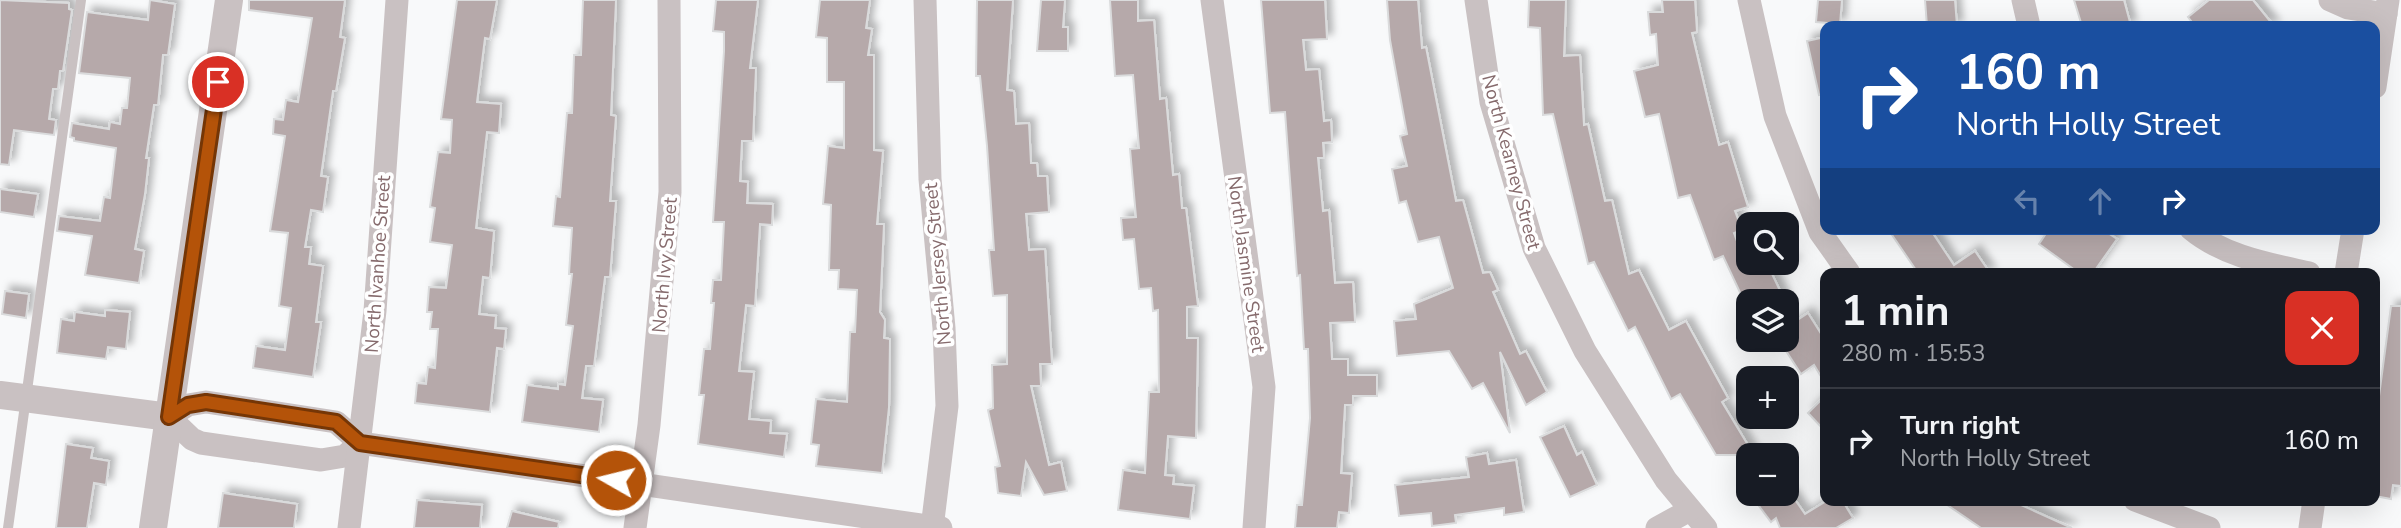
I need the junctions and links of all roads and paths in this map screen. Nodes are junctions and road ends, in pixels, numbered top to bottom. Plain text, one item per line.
1 (81, 0) edge
2 (229, 0) edge
3 (397, 0) edge
4 (669, 0) edge
5 (925, 0) edge
6 (1212, 0) edge
7 (1476, 0) edge
8 (1749, 0) edge
9 (2024, 0) edge
10 (2330, 0) edge
11 (2387, 7) edge
12 (2028, 21) edge
13 (2380, 54) edge
14 (1820, 232) edge
15 (1822, 235) edge
16 (2198, 235) edge
17 (2352, 235) edge
18 (1845, 268) edge
19 (2288, 268) edge
20 (2347, 268) edge
21 (13, 397) edge
22 (169, 417) junction
23 (360, 443) junction
24 (641, 484) junction
25 (2151, 506) edge
26 (2313, 506) edge
27 (1690, 510) junction
28 (8, 528) edge
29 (153, 528) edge
30 (349, 528) edge
31 (635, 528) edge
32 (935, 528) edge
33 (1254, 528) edge
34 (1657, 528) edge
35 (1706, 528) edge
36 (2209, 528) edge
37 (2310, 528) edge

1 - 21 lane
2 - 22 street
3 - 23 street, North Ivanhoe Street
4 - 24 street, North Ivy Street
5 - 32 street, North Jersey Street
6 - 33 street, North Jasmine Street
7 - 27 street, North Kearney Street
8 - 14 street
9 - 12 street
10 - 11 street
11 - 13 street
15 - 18 street
16 - 19 street
17 - 20 street
21 - 22 street
21 - 28 lane
22 - 23 street
22 - 23 street
22 - 29 street
23 - 24 street
23 - 30 street, North Ivanhoe Street
24 - 31 street, North Ivy Street
24 - 32 street
25 - 36 street
26 - 37 street
27 - 34 street
27 - 35 street, North Kearney Street

